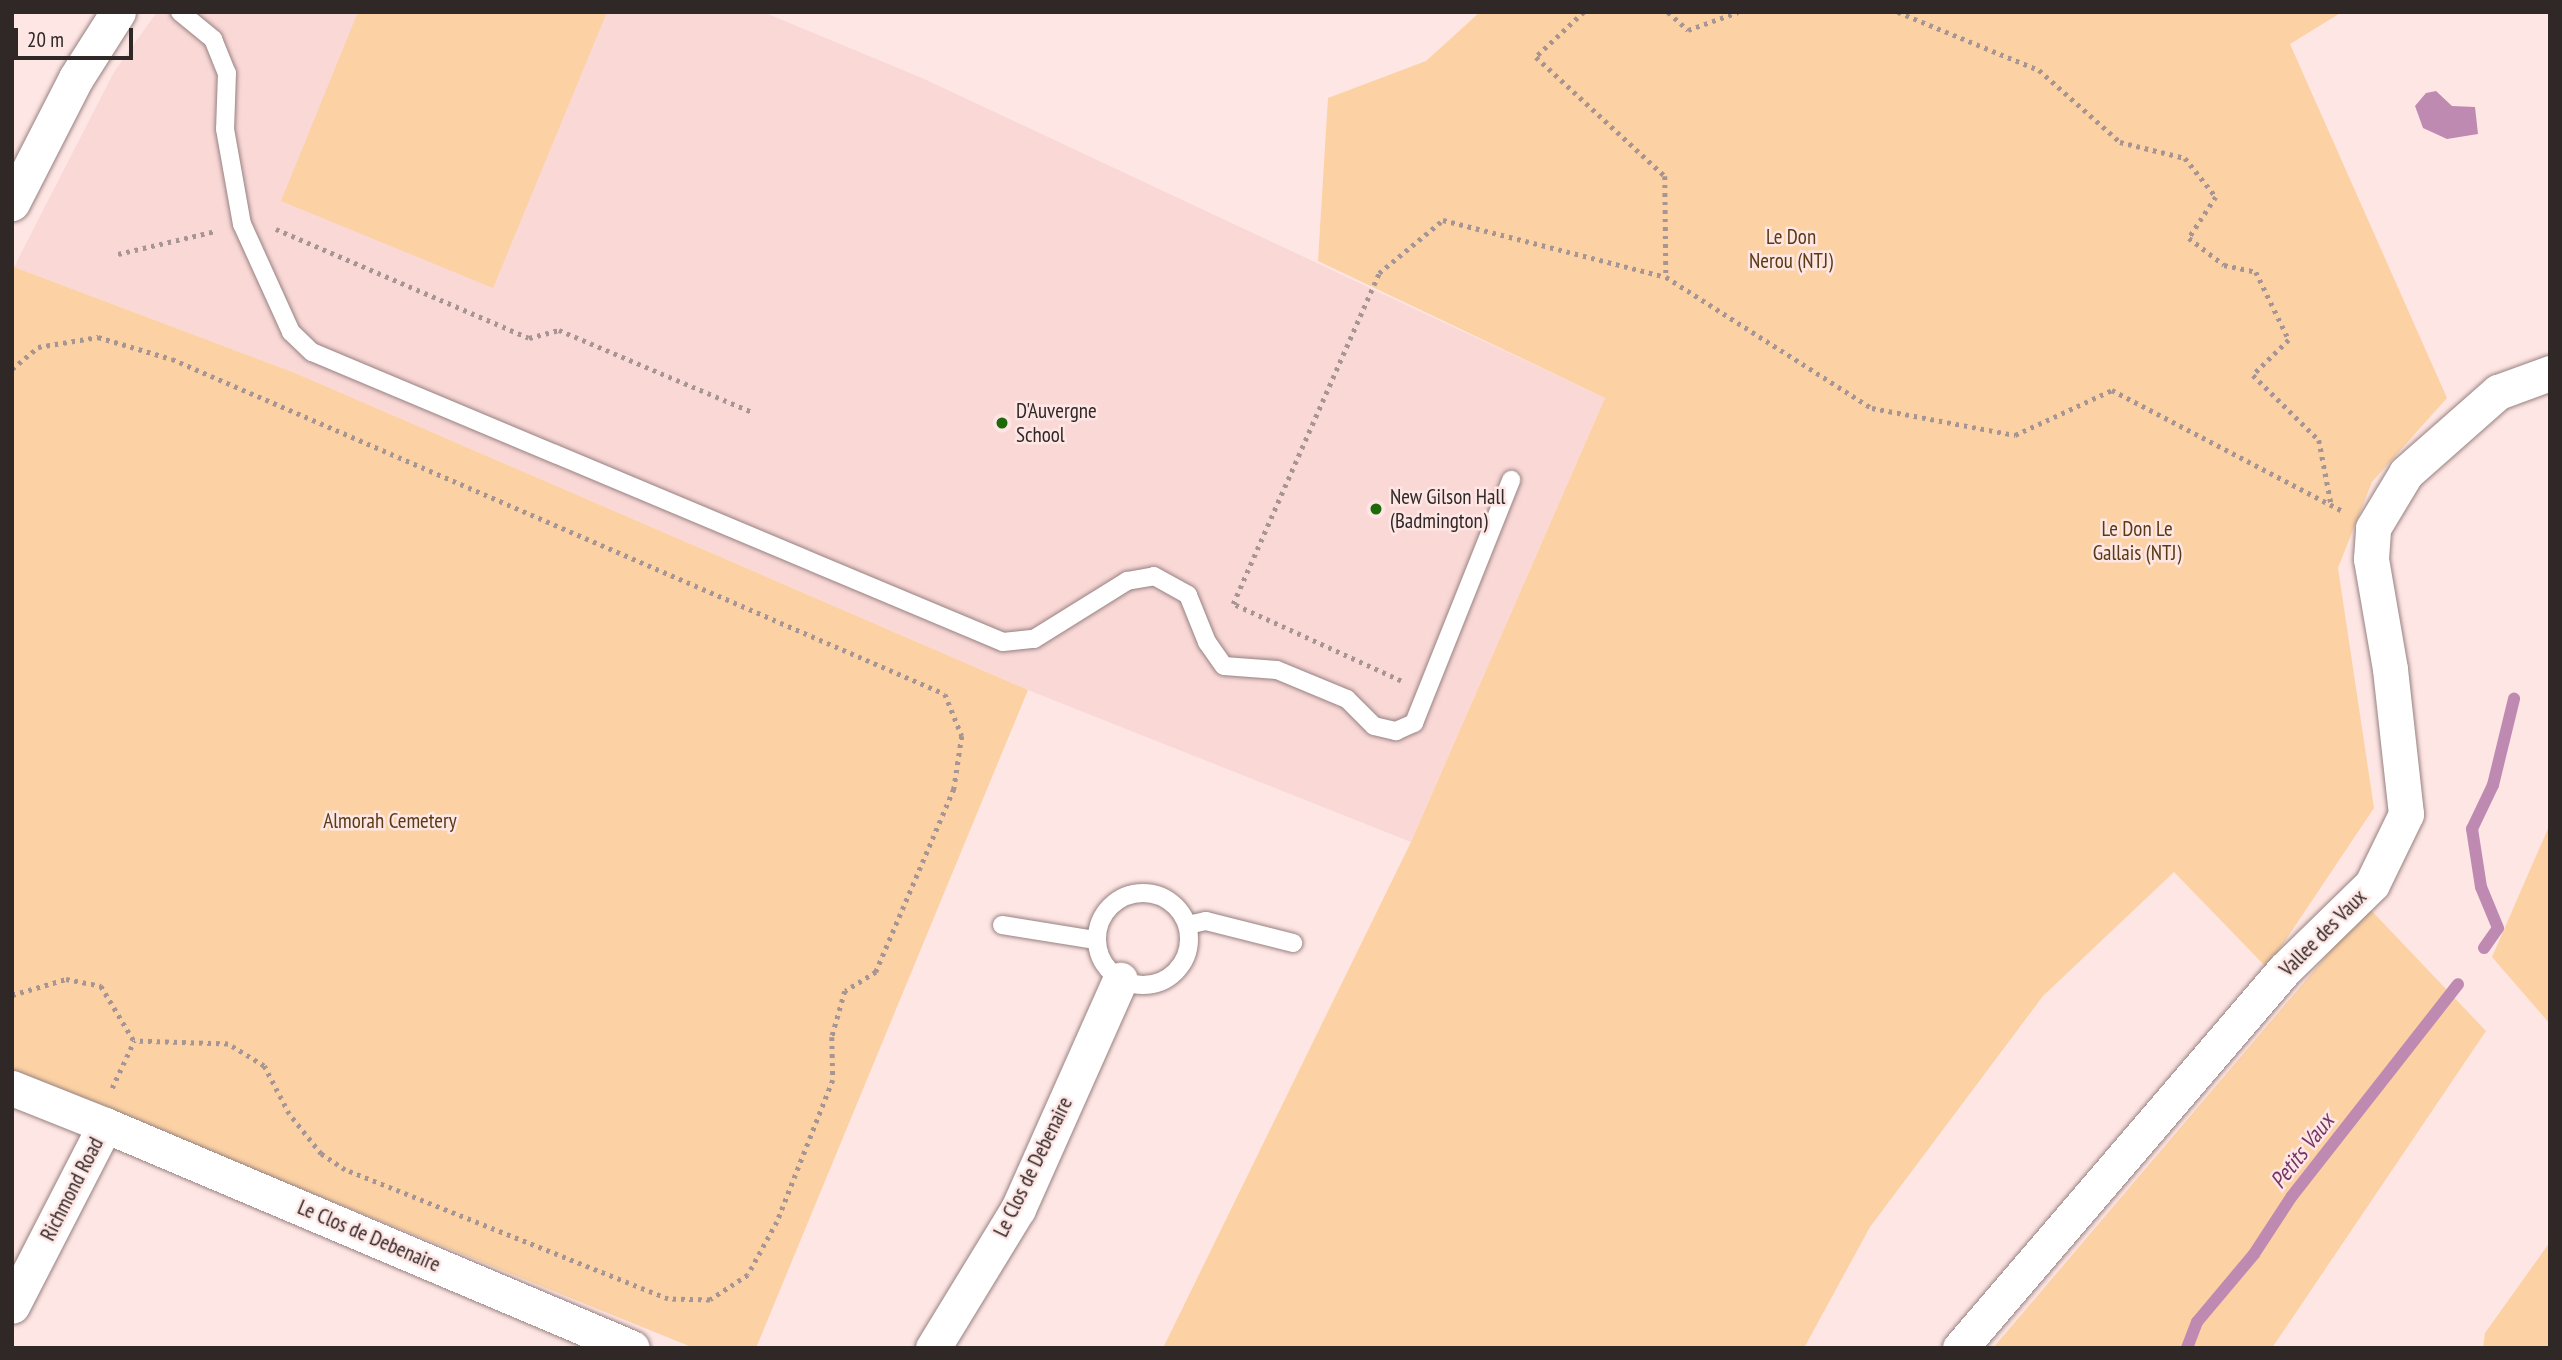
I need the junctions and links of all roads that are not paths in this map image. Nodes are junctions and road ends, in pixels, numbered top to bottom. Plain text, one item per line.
1 (118, 12) edge
2 (180, 12) edge
3 (12, 203) edge
4 (2550, 373) edge
5 (1511, 480) dead end
6 (1002, 925) dead end
7 (1188, 925) junction
8 (1096, 940) junction
9 (1293, 943) dead end
10 (1120, 980) junction
11 (12, 1088) edge
12 (106, 1125) junction
13 (12, 1306) edge
14 (632, 1348) edge
15 (933, 1348) edge
16 (1960, 1348) edge

1 - 3 street
2 - 5 lane
4 - 16 street, Vallee des Vaux
6 - 8 lane
7 - 8 lane
7 - 9 lane
7 - 10 lane
8 - 10 lane
10 - 15 street, Le Clos de Debenaire
11 - 12 street, Richmond Road
12 - 13 street, Richmond Road
12 - 14 street, Le Clos de Debenaire

